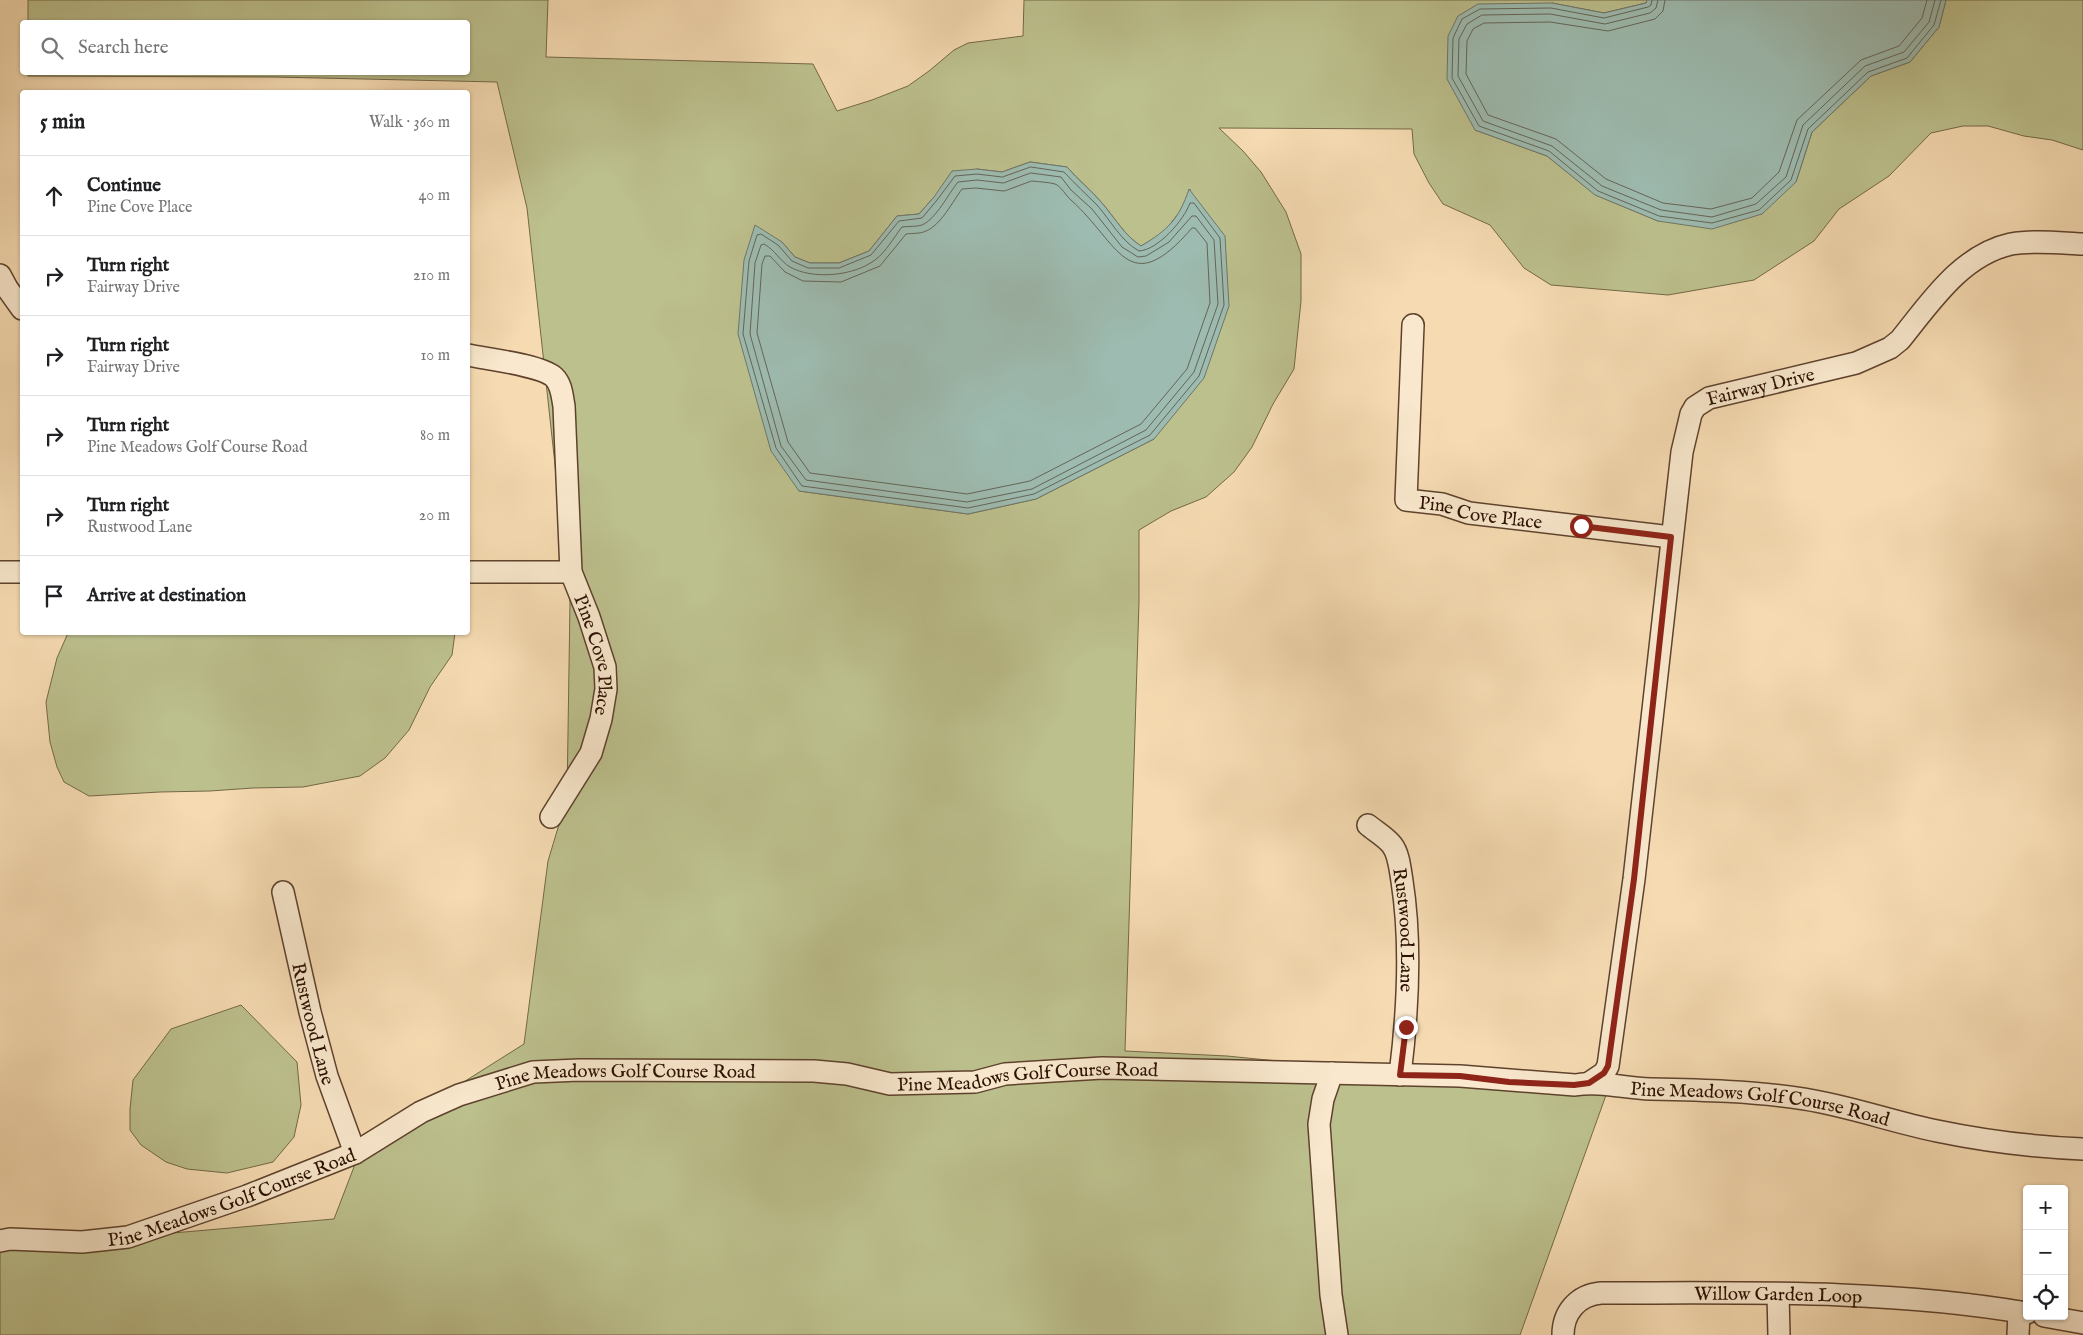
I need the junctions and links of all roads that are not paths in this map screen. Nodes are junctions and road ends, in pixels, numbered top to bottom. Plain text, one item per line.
1 (2083, 244) edge
2 (0, 275) edge
3 (20, 306) edge
4 (1413, 325) dead end
5 (470, 355) edge
6 (1671, 537) junction
7 (0, 572) edge
8 (20, 572) edge
9 (470, 572) edge
10 (571, 572) junction
11 (551, 817) dead end
12 (1368, 825) dead end
13 (283, 892) dead end
14 (1332, 1074) junction
15 (1400, 1075) junction
16 (1589, 1083) junction
17 (2083, 1149) edge
18 (355, 1153) junction
19 (0, 1241) edge
20 (1778, 1294) junction
21 (2023, 1313) edge
22 (2066, 1320) edge
23 (2083, 1323) edge
24 (1337, 1335) edge
25 (1563, 1335) edge
26 (1779, 1335) edge
27 (2018, 1335) edge

1 - 6 street, Fairway Drive
2 - 3 street
4 - 6 street, Pine Cove Place
5 - 10 street, Pine Cove Place
6 - 16 street, Fairway Drive
7 - 8 street
9 - 10 street
10 - 11 street, Pine Cove Place
12 - 15 street, Rustwood Lane
13 - 18 street, Rustwood Lane
14 - 15 street, Pine Meadows Golf Course Road
14 - 18 street, Pine Meadows Golf Course Road
14 - 24 street
15 - 16 street, Pine Meadows Golf Course Road
16 - 17 street, Pine Meadows Golf Course Road
18 - 19 street, Pine Meadows Golf Course Road
20 - 21 street, Willow Garden Loop
20 - 25 street, Willow Garden Loop
20 - 26 street
21 - 27 street
22 - 23 street

